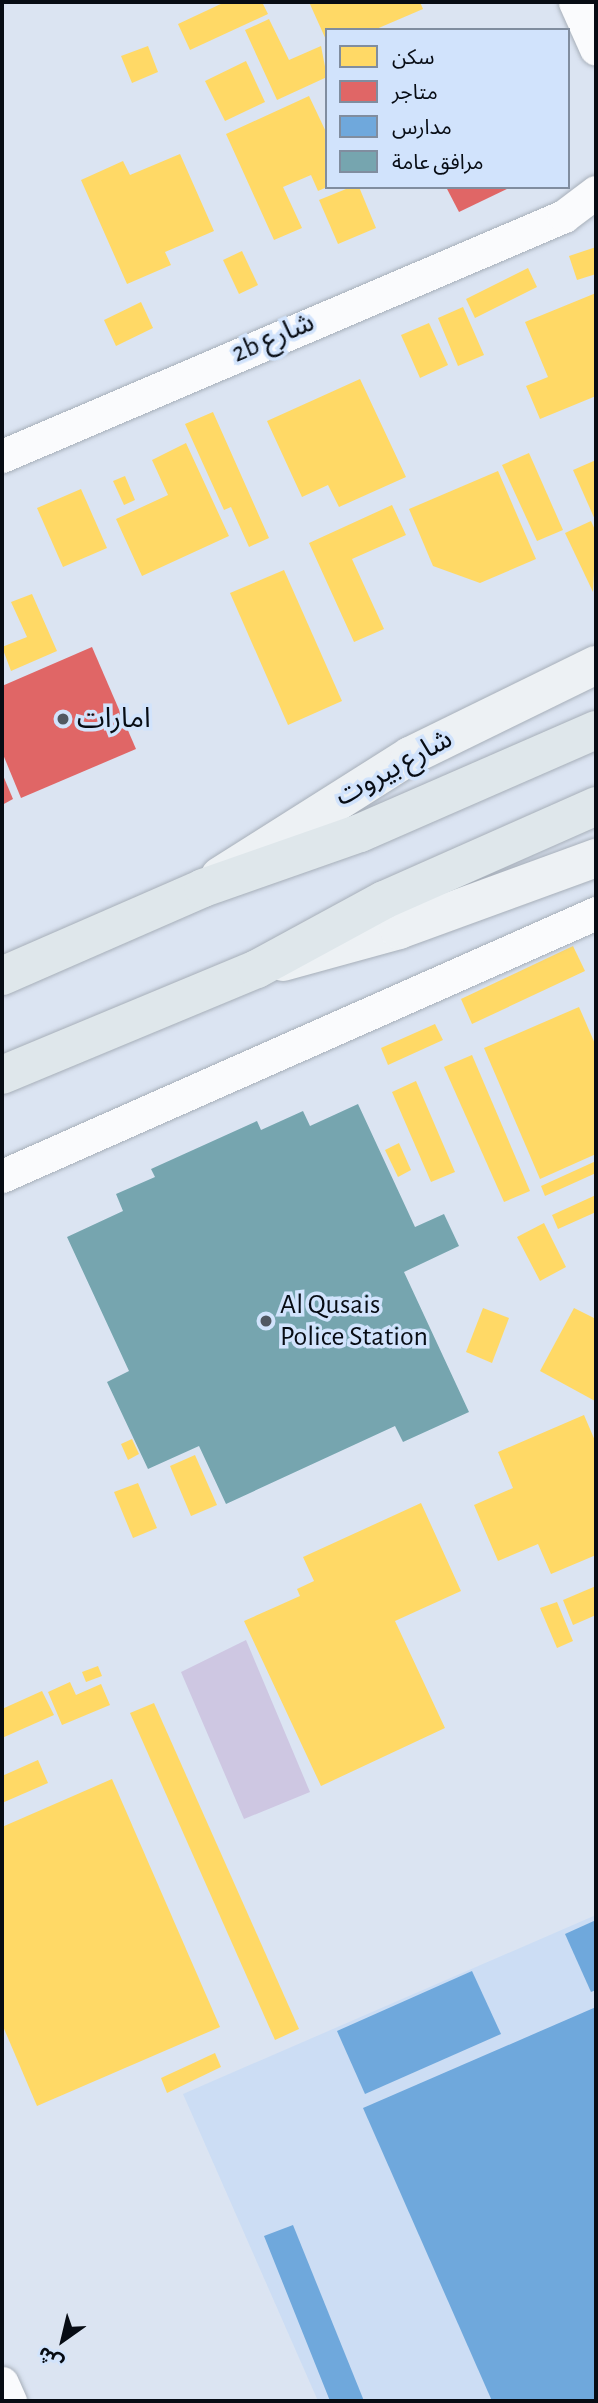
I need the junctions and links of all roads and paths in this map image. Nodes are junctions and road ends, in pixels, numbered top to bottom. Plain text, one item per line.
1 (575, 2) edge
2 (596, 49) edge
3 (596, 168) edge
4 (596, 192) edge
5 (544, 221) junction
6 (2, 456) edge
7 (596, 665) edge
8 (596, 730) edge
9 (596, 806) edge
10 (596, 858) edge
11 (203, 888) junction
12 (596, 914) edge
13 (257, 969) junction
14 (2, 976) edge
15 (2, 1075) edge
16 (2, 1176) edge
17 (2, 2383) edge
18 (10, 2401) edge

1 - 2 street
3 - 5 street, 2b شارع
4 - 5 street, 2b شارع
5 - 6 street, 2b شارع
7 - 11 main road, شارع بيروت
8 - 11 main road, شارع بيروت
9 - 13 main road
10 - 13 main road
11 - 14 main road, شارع بيروت
12 - 16 street
13 - 15 main road
17 - 18 street

